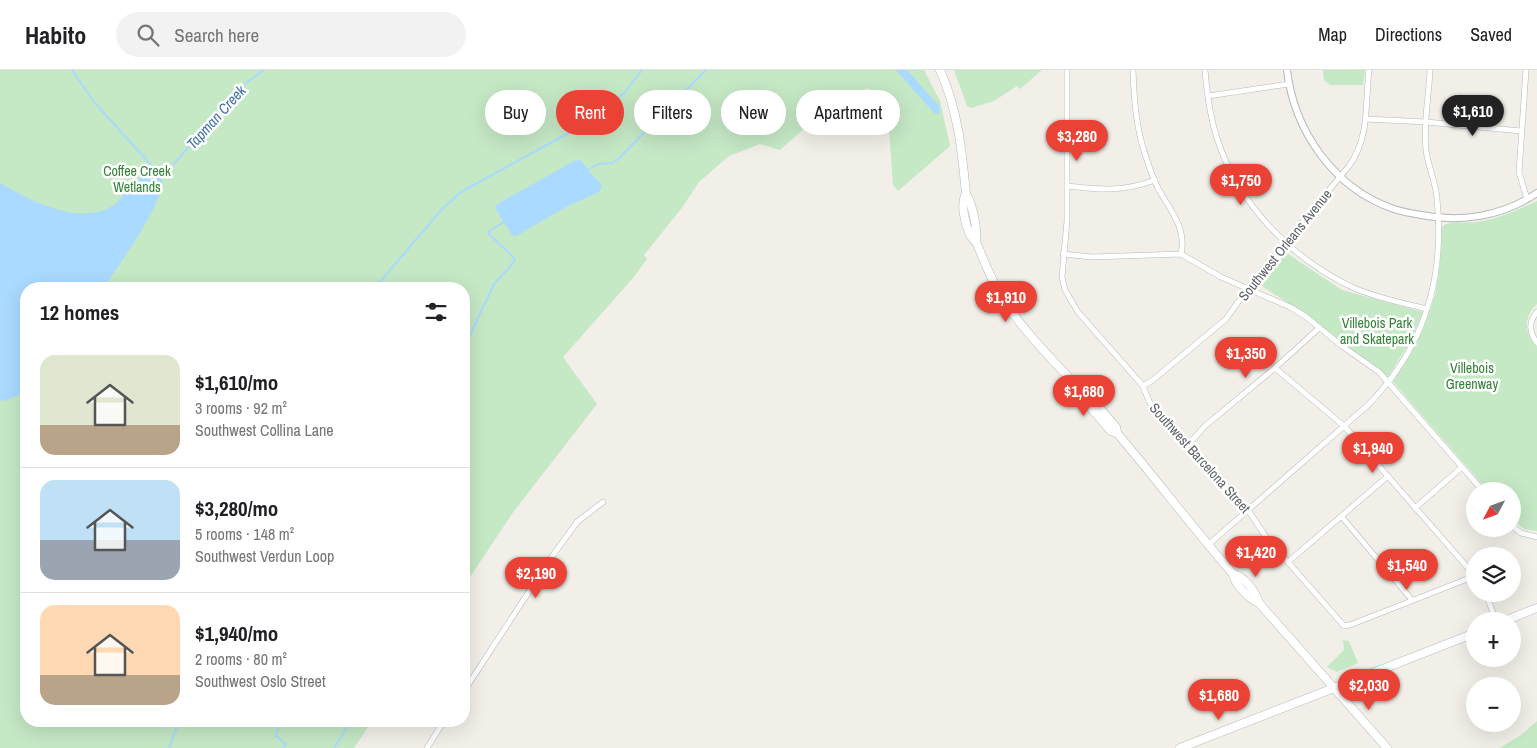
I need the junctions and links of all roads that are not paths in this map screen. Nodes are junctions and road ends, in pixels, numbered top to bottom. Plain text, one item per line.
1 (940, 70) edge
2 (1067, 70) edge
3 (1133, 70) edge
4 (1205, 70) edge
5 (1287, 70) edge
6 (1369, 70) edge
7 (1430, 70) edge
8 (1526, 70) edge
9 (1289, 84) junction
10 (1208, 96) junction
11 (1366, 119) junction
12 (1426, 122) junction
13 (1521, 131) junction
14 (1340, 176) junction
15 (1155, 180) junction
16 (1067, 186) junction
17 (1537, 193) edge
18 (1527, 200) junction
19 (1438, 218) junction
20 (1286, 243) junction
21 (1064, 254) junction
22 (1181, 254) junction
23 (1248, 288) junction
24 (1427, 309) junction
25 (1537, 312) edge
26 (1319, 328) junction
27 (1537, 343) edge
28 (1274, 368) junction
29 (1388, 382) junction
30 (1143, 386) junction
31 (1344, 426) junction
32 (1187, 446) junction
33 (1462, 467) junction
34 (1388, 476) junction
35 (1475, 482) edge
36 (603, 502) dead end
37 (1415, 508) junction
38 (1248, 510) junction
39 (1341, 516) junction
40 (1521, 533) edge
41 (1537, 537) edge
42 (1208, 545) junction
43 (1288, 562) junction
44 (1466, 566) edge
45 (1466, 579) edge
46 (1412, 600) junction
47 (1537, 608) edge
48 (1521, 614) edge
49 (1466, 636) edge
50 (470, 683) edge
51 (1333, 688) junction
52 (440, 727) edge
53 (427, 748) edge
54 (1180, 748) edge
55 (1387, 748) edge

1 - 42 main road
2 - 16 street, Southwest Barcelona Street
3 - 15 street
4 - 10 street
5 - 9 street
6 - 11 street, Southwest Orleans Avenue
7 - 12 street
8 - 13 street
9 - 10 street
9 - 14 street
10 - 20 street
11 - 12 street
11 - 14 street, Southwest Orleans Avenue
12 - 13 street
12 - 19 street
13 - 18 street
14 - 19 street
14 - 20 street, Southwest Orleans Avenue
15 - 16 street
15 - 22 street
16 - 21 street, Southwest Barcelona Street
17 - 18 street
18 - 19 street
19 - 24 street
20 - 23 street, Southwest Orleans Avenue
20 - 24 street
21 - 22 street
21 - 30 street, Southwest Barcelona Street
22 - 23 street
23 - 26 street
23 - 30 street, Southwest Orleans Avenue
24 - 29 street
25 - 27 street
26 - 28 street
26 - 29 street
28 - 31 street
28 - 32 street
29 - 31 street
29 - 33 street
30 - 32 street, Southwest Barcelona Street
31 - 34 street
31 - 38 street
32 - 38 street, Southwest Barcelona Street
33 - 35 street
33 - 37 street
34 - 37 street
34 - 39 street
36 - 50 street
37 - 44 street
38 - 42 street
38 - 43 street, Southwest Barcelona Street
39 - 43 street
39 - 46 street
40 - 41 street
42 - 51 main road
43 - 46 street, Southwest Barcelona Street
45 - 46 street
47 - 48 main road
49 - 51 main road
51 - 54 main road
51 - 55 main road
52 - 53 street

